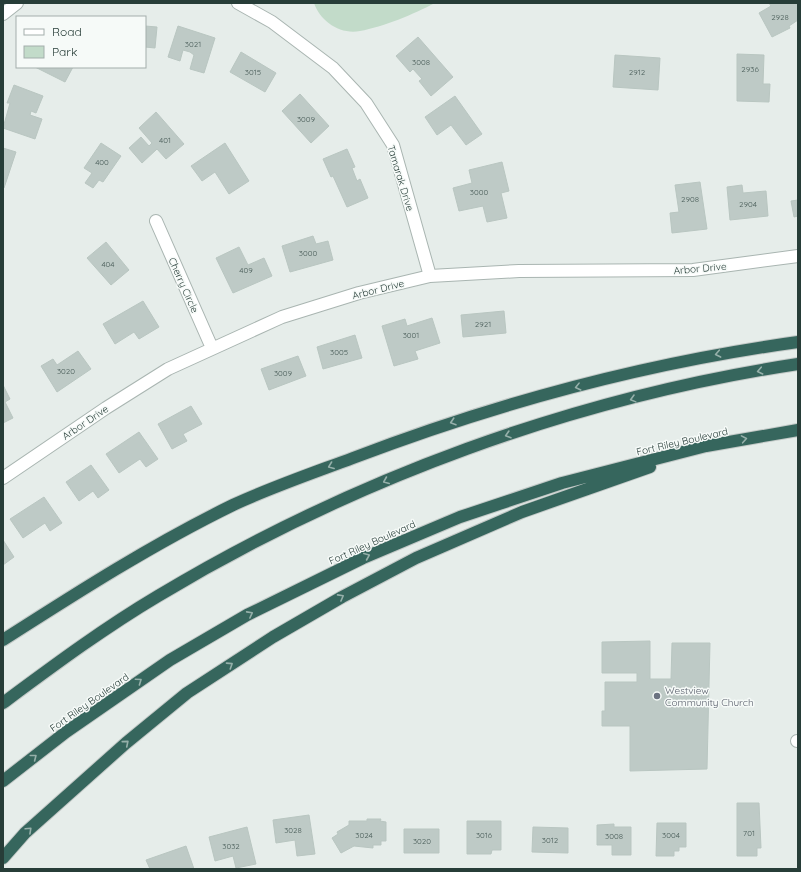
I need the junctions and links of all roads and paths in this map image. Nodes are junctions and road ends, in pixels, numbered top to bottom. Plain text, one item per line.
1 (17, 3) edge
2 (238, 3) edge
3 (3, 14) edge
4 (156, 221) dead end
5 (798, 256) edge
6 (430, 276) junction
7 (798, 342) edge
8 (212, 348) junction
9 (798, 364) edge
10 (798, 430) edge
11 (706, 446) junction
12 (3, 478) edge
13 (3, 640) edge
14 (3, 703) edge
15 (3, 781) edge
16 (3, 858) edge

1 - 3 street
2 - 6 street, Tamarak Drive
4 - 8 street, Cherry Circle
5 - 6 street, Arbor Drive
6 - 8 street, Arbor Drive
7 -> 13 highway
8 - 12 street, Arbor Drive
9 -> 14 highway
11 -> 10 highway, Fort Riley Boulevard
15 -> 11 highway, Fort Riley Boulevard
16 -> 11 highway

